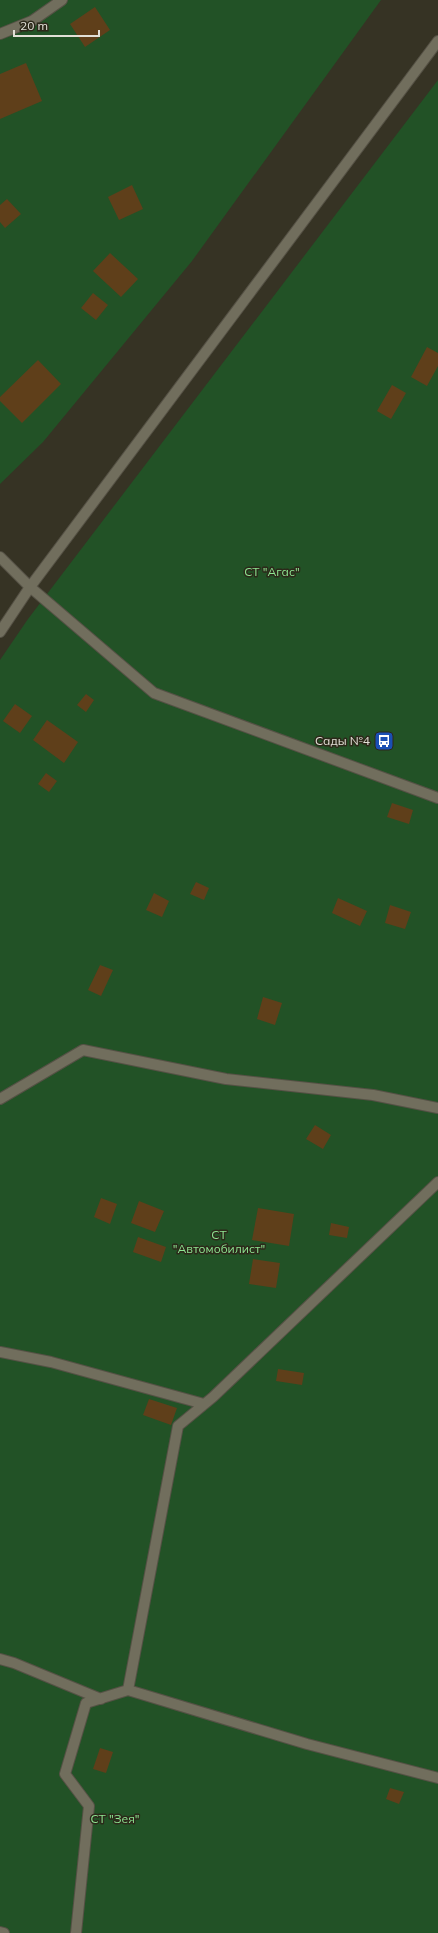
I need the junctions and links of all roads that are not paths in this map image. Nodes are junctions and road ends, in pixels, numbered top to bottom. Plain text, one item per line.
1 (62, 0) edge
2 (0, 34) edge
3 (438, 41) edge
4 (0, 557) edge
5 (30, 587) junction
6 (0, 632) edge
7 (438, 798) edge
8 (0, 1099) edge
9 (438, 1108) edge
10 (438, 1182) edge
11 (0, 1352) edge
12 (204, 1404) junction
13 (0, 1659) edge
14 (128, 1690) junction
15 (101, 1699) junction
16 (438, 1778) edge
17 (0, 1932) edge
18 (4, 1933) edge
19 (76, 1933) edge

1 - 2 street
3 - 5 street
4 - 5 street
5 - 6 street
5 - 7 street
8 - 9 street
10 - 12 street
11 - 12 street
12 - 14 street
13 - 15 street
14 - 15 street
14 - 16 street
15 - 19 street
17 - 18 street

